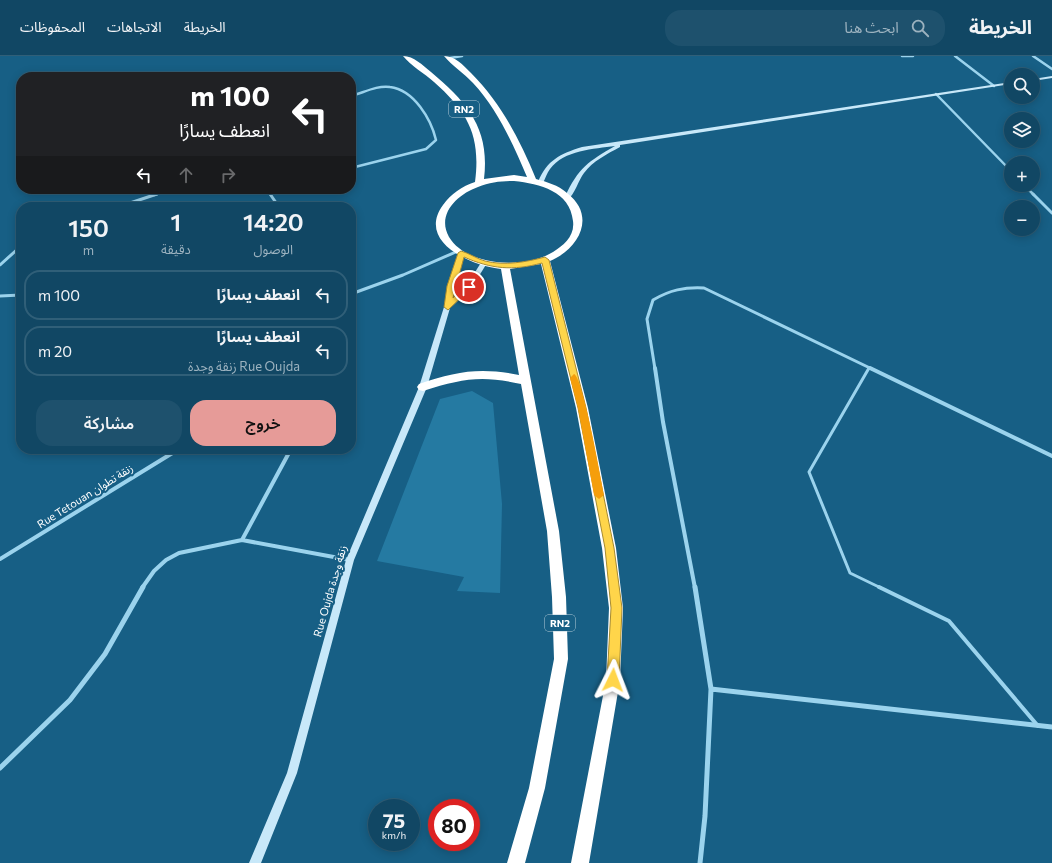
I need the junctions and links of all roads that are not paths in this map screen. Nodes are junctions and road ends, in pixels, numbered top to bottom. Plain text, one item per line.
1 (406, 56) edge
2 (462, 56) edge
3 (902, 56) edge
4 (913, 56) edge
5 (955, 56) edge
6 (1033, 56) edge
7 (449, 57) edge
8 (1052, 69) edge
9 (1052, 77) edge
10 (1040, 79) edge
11 (1004, 84) edge
12 (994, 86) junction
13 (936, 94) junction
14 (356, 95) edge
15 (622, 143) junction
16 (1004, 164) edge
17 (356, 167) edge
18 (536, 181) junction
19 (480, 183) junction
20 (1031, 192) edge
21 (157, 194) edge
22 (568, 197) junction
23 (133, 202) edge
24 (1052, 213) edge
25 (16, 250) edge
26 (459, 252) junction
27 (545, 260) junction
28 (484, 263) junction
29 (0, 264) edge
30 (505, 266) junction
31 (357, 292) edge
32 (16, 295) edge
33 (0, 296) edge
34 (448, 307) junction
35 (869, 368) junction
36 (527, 381) junction
37 (423, 387) junction
38 (171, 454) edge
39 (288, 454) edge
40 (1052, 456) edge
41 (242, 540) junction
42 (0, 559) edge
43 (350, 560) junction
44 (711, 688) junction
45 (1038, 726) junction
46 (1052, 727) edge
47 (0, 768) edge
48 (255, 863) edge
49 (516, 863) edge
50 (580, 863) edge
51 (700, 863) edge

1 - 19 highway, RN2
2 - 7 street
3 - 4 street
5 - 12 street
6 - 8 street
7 - 18 highway, RN2
9 - 10 main road
11 - 12 main road
12 - 13 main road
13 - 15 main road
13 - 16 street
14 - 17 street
15 - 18 main road
15 - 22 main road
18 - 19 highway
18 - 22 highway
19 - 26 highway
20 - 24 street
21 - 23 street
22 - 27 highway
25 - 29 street
26 - 28 highway
26 - 31 street
26 - 34 main road, Rue Oujda زنقة وجدة
27 - 30 highway
27 - 50 highway
28 - 30 highway
28 - 34 main road, Rue Oujda زنقة وجدة
30 - 36 highway, RN2
32 - 33 street
34 - 37 main road, Rue Oujda زنقة وجدة
35 - 40 street
35 - 44 street
35 - 45 lane
36 - 37 highway
36 - 49 highway, RN2
37 - 43 main road, Rue Oujda زنقة وجدة
38 - 42 street, Rue Tetouan زنقة تطوان
39 - 41 street
41 - 43 street
41 - 47 street
43 - 48 main road, Rue Oujda زنقة وجدة
44 - 45 street
44 - 51 street
45 - 46 street

